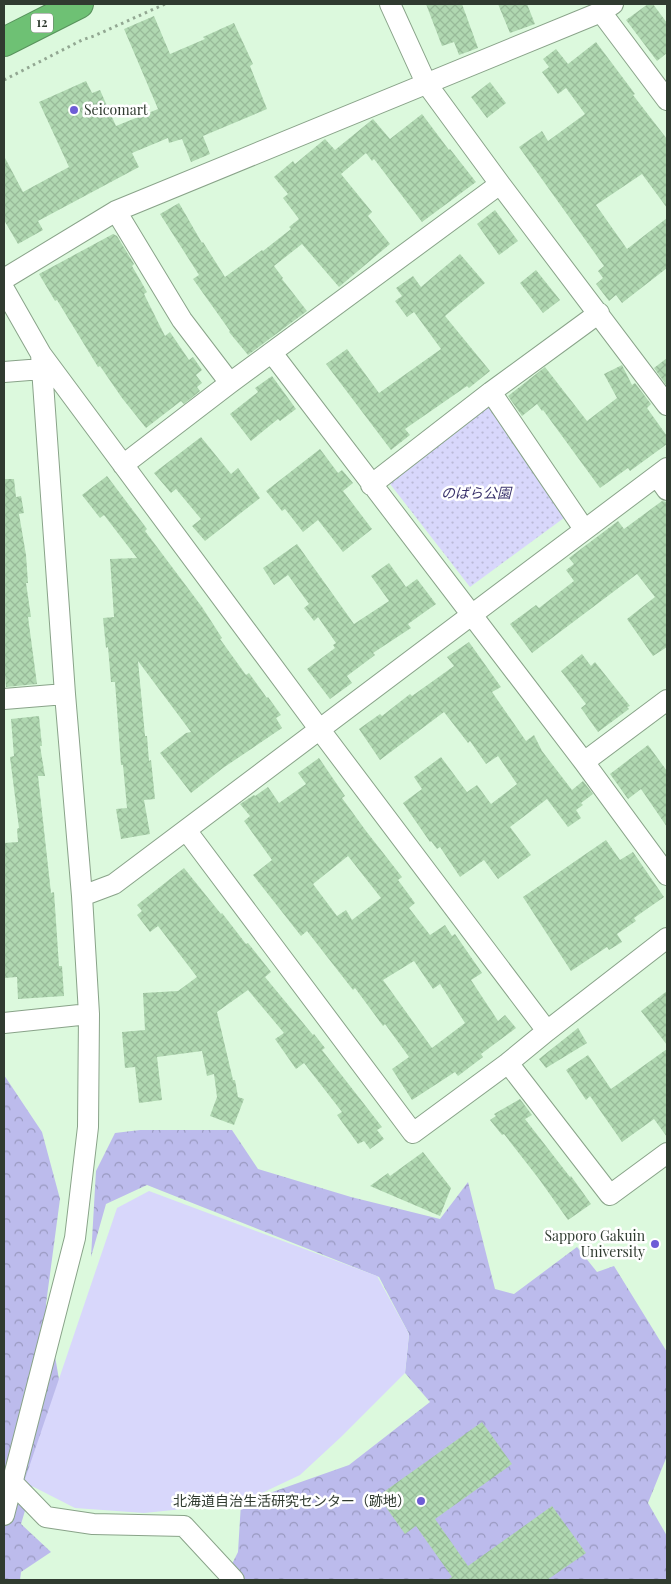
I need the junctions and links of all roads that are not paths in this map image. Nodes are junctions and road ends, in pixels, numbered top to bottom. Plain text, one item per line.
1 (79, 4) edge
2 (390, 4) edge
3 (607, 8) edge
4 (4, 42) edge
5 (426, 83) junction
6 (667, 100) edge
7 (500, 184) junction
8 (116, 211) junction
9 (4, 279) edge
10 (4, 289) edge
11 (599, 313) junction
12 (272, 353) junction
13 (41, 362) junction
14 (4, 372) edge
15 (230, 383) junction
16 (491, 392) junction
17 (667, 405) edge
18 (123, 465) junction
19 (664, 478) edge
20 (372, 485) junction
21 (584, 529) junction
22 (471, 614) junction
23 (65, 694) junction
24 (4, 699) edge
25 (667, 700) edge
26 (320, 730) junction
27 (584, 762) junction
28 (186, 830) junction
29 (667, 875) edge
30 (82, 896) junction
31 (667, 938) edge
32 (90, 1014) junction
33 (4, 1022) edge
34 (547, 1031) junction
35 (508, 1063) junction
36 (667, 1153) edge
37 (12, 1482) junction
38 (4, 1515) edge
39 (234, 1580) edge

1 - 4 highway, 12
2 - 5 street
3 - 5 street
3 - 6 street
5 - 7 street
5 - 8 street
7 - 11 street
7 - 12 street
8 - 9 street
8 - 15 street
10 - 13 street
11 - 16 street
11 - 17 street
12 - 15 street
12 - 20 street
13 - 14 street
13 - 18 street
13 - 23 street
15 - 18 street
16 - 20 street
16 - 21 street
18 - 26 street
19 - 21 street
20 - 22 street
21 - 22 street
22 - 26 street
22 - 27 street
23 - 24 street
23 - 30 street
25 - 27 street
26 - 28 street
26 - 34 street
27 - 29 street
28 - 30 street
28 - 35 street
30 - 32 street
31 - 34 street
32 - 33 street
32 - 37 street
34 - 35 street
35 - 36 street
37 - 38 street
37 - 39 street

